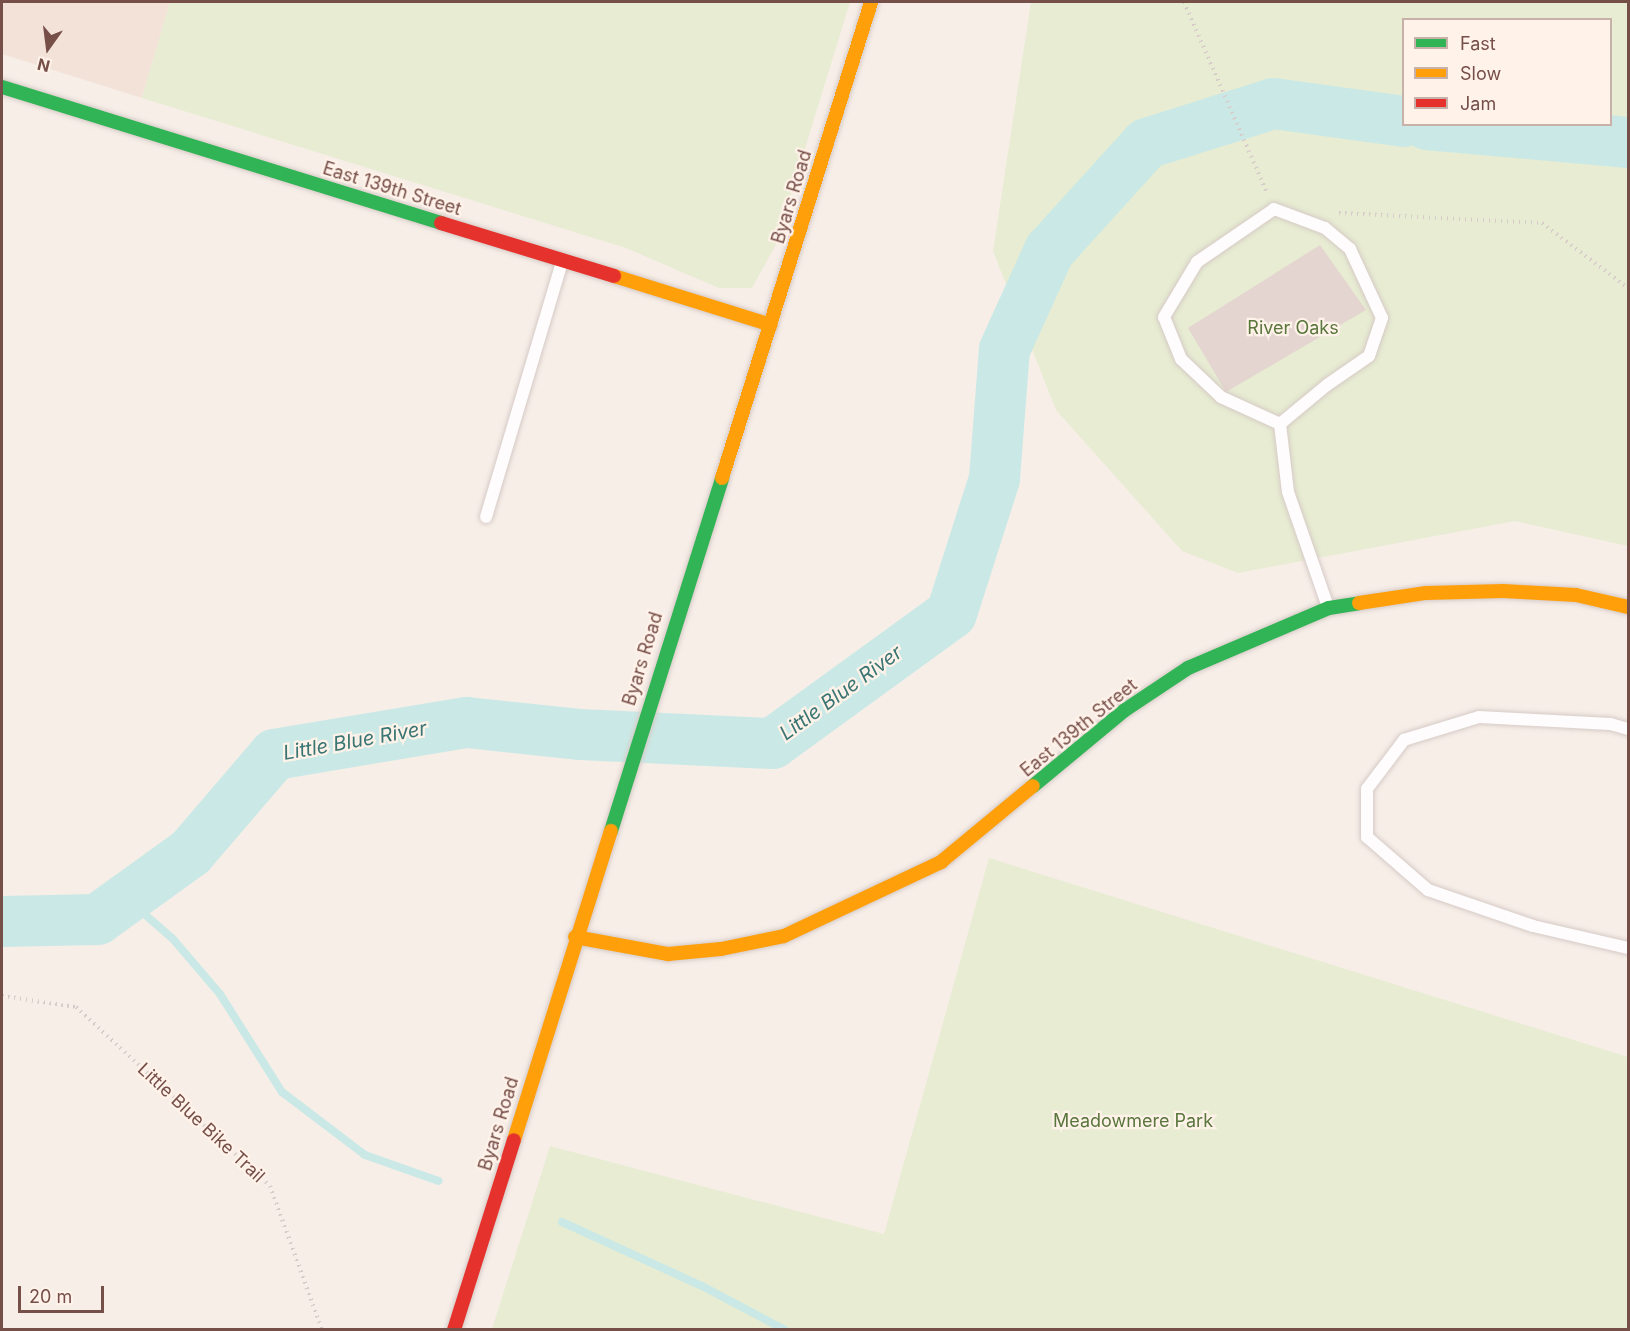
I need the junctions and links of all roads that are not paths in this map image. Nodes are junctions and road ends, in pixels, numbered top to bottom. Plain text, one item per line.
1 (871, 2) edge
2 (2, 87) edge
3 (562, 260) junction
4 (771, 325) junction
5 (1280, 424) junction
6 (486, 517) dead end
7 (1629, 607) edge
8 (1329, 608) junction
9 (1629, 729) edge
10 (575, 937) junction
11 (1629, 948) edge
12 (454, 1329) edge

1 - 4 street, Byars Road
2 - 3 street, East 139th Street
3 - 4 street, East 139th Street
3 - 6 lane
4 - 10 street, Byars Road
5 - 5 lane
5 - 8 lane
7 - 8 street, East 139th Street
8 - 10 street, East 139th Street
9 - 11 lane
10 - 12 street, Byars Road

